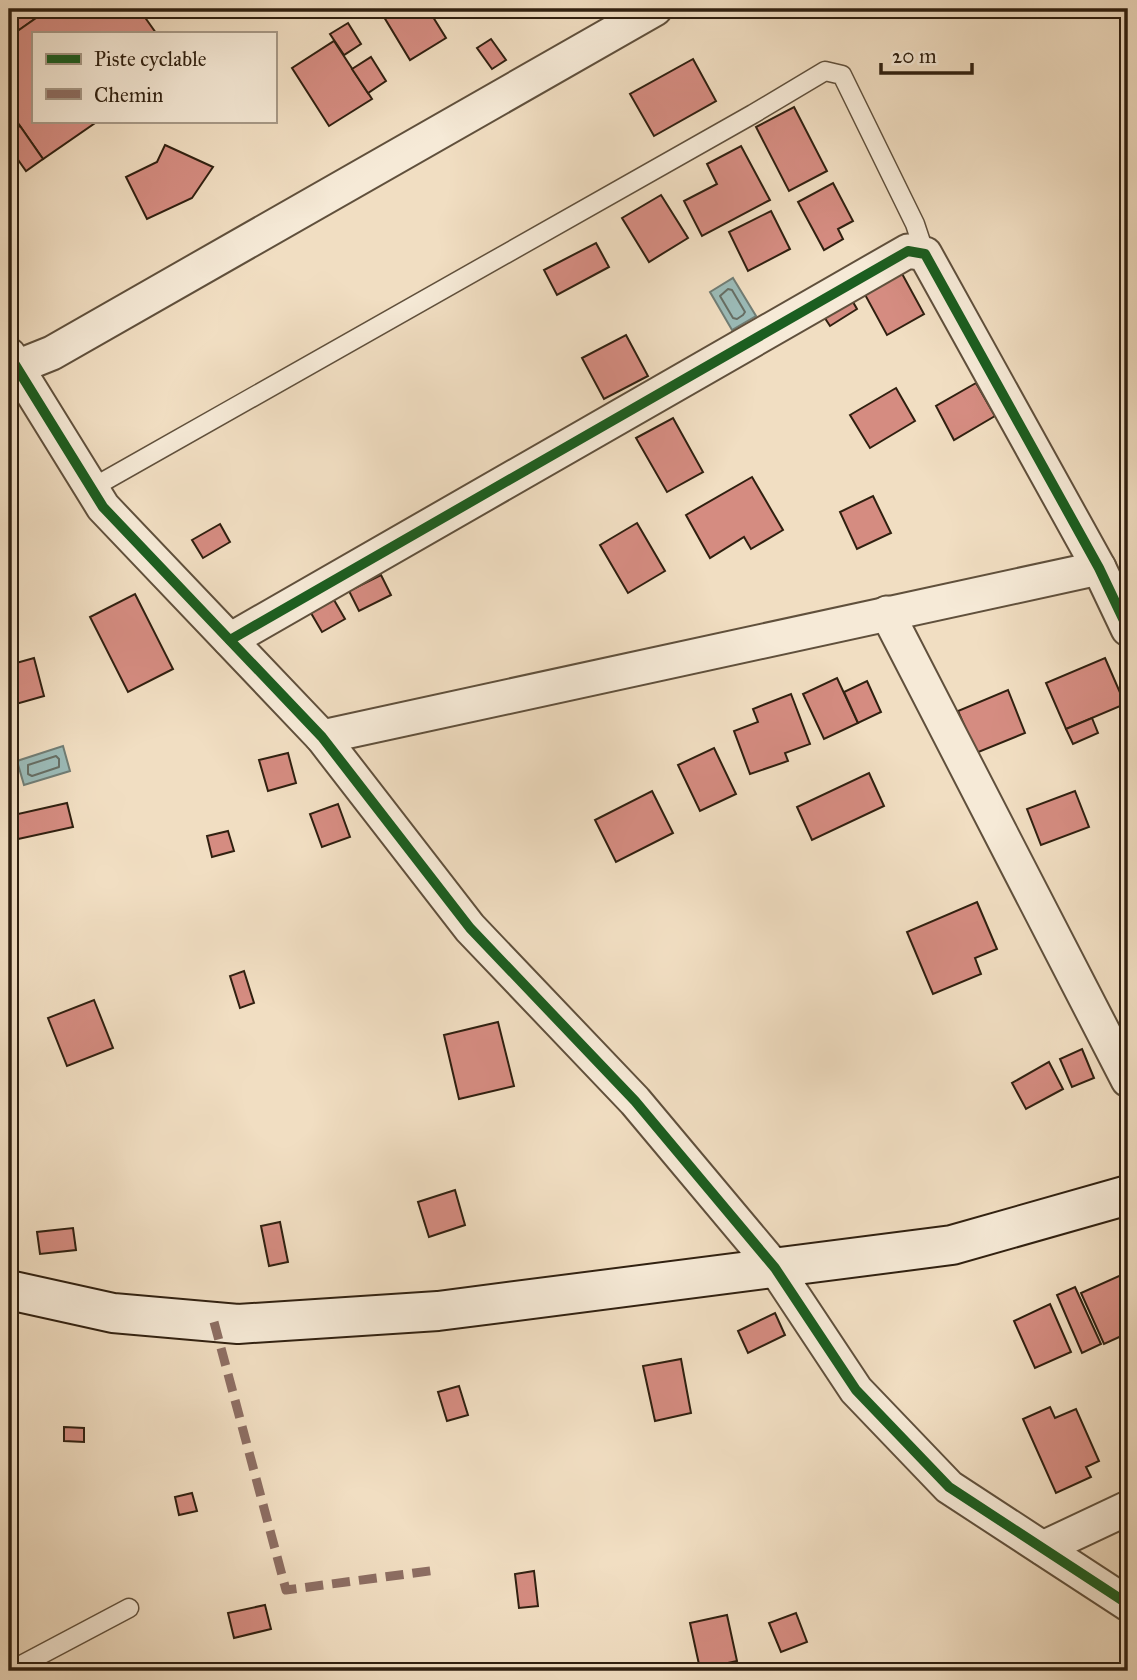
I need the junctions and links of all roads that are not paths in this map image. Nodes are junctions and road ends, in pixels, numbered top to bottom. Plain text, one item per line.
1 (655, 9) edge
2 (925, 254) junction
3 (13, 361) edge
4 (92, 488) junction
5 (1098, 568) junction
6 (887, 613) junction
7 (1128, 629) edge
8 (230, 640) junction
9 (322, 737) junction
10 (1128, 1080) edge
11 (1128, 1195) edge
12 (775, 1268) junction
13 (9, 1290) edge
14 (1128, 1508) edge
15 (1044, 1548) junction
16 (1128, 1604) edge
17 (129, 1608) dead end
18 (10, 1671) edge

1 - 3 street
2 - 4 lane
2 - 5 street
2 - 8 street
3 - 4 street
4 - 8 street
5 - 6 street
5 - 7 street
6 - 9 street
6 - 10 street
8 - 9 street
9 - 12 street
11 - 12 street
12 - 13 street
12 - 15 street
14 - 15 street
15 - 16 street
17 - 18 lane

